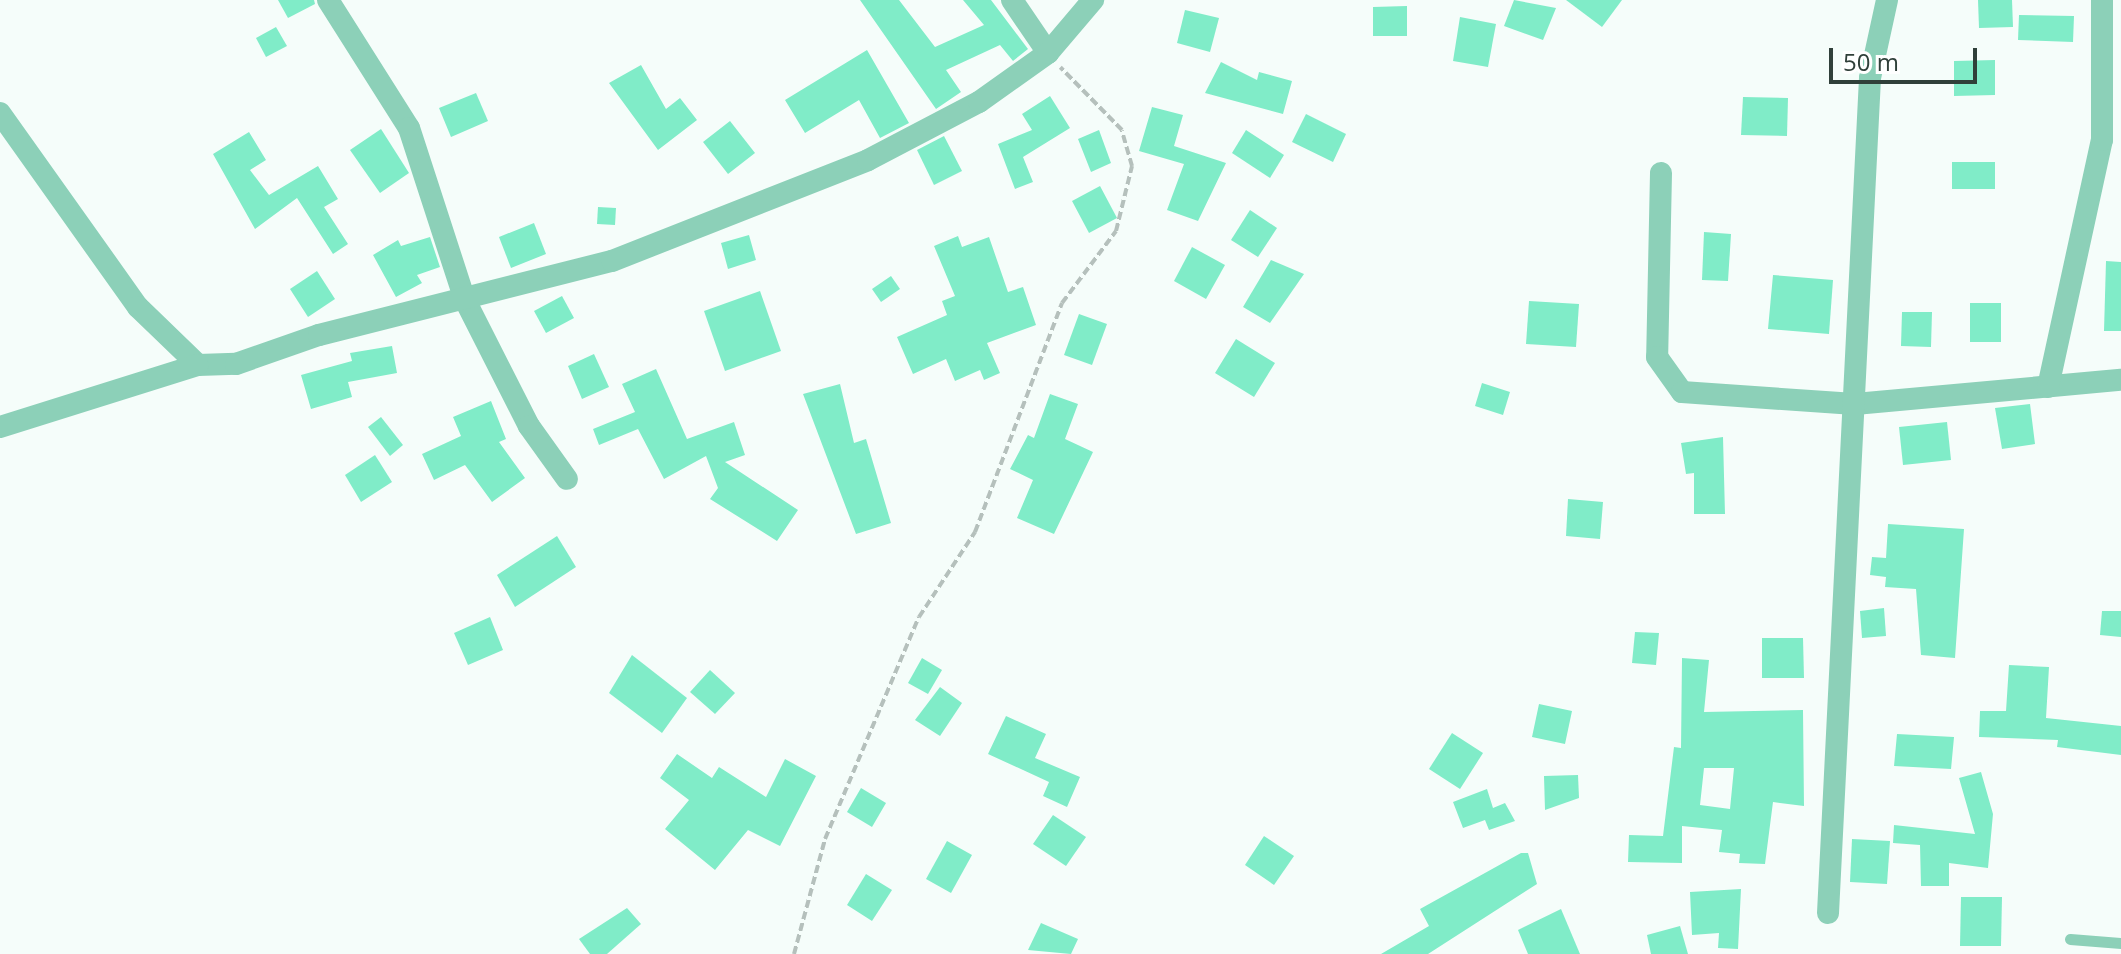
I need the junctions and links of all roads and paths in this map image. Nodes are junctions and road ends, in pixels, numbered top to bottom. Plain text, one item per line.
1 (328, 0) edge
2 (1012, 0) edge
3 (1093, 0) edge
4 (1887, 0) edge
5 (2102, 0) edge
6 (1048, 53) junction
7 (0, 113) edge
8 (1661, 173) dead end
9 (465, 300) junction
10 (198, 365) junction
11 (2121, 380) edge
12 (2048, 387) junction
13 (1855, 404) junction
14 (0, 427) edge
15 (567, 479) dead end
16 (1828, 913) dead end
17 (2070, 939) dead end
18 (2121, 943) edge
19 (794, 954) edge

1 - 9 street
2 - 6 street
3 - 6 street
4 - 13 street
5 - 12 street
6 - 9 street
6 - 19 path
7 - 10 street
8 - 13 street
9 - 10 street
9 - 15 street
10 - 14 street
11 - 12 street
12 - 13 street
13 - 16 street
17 - 18 lane

